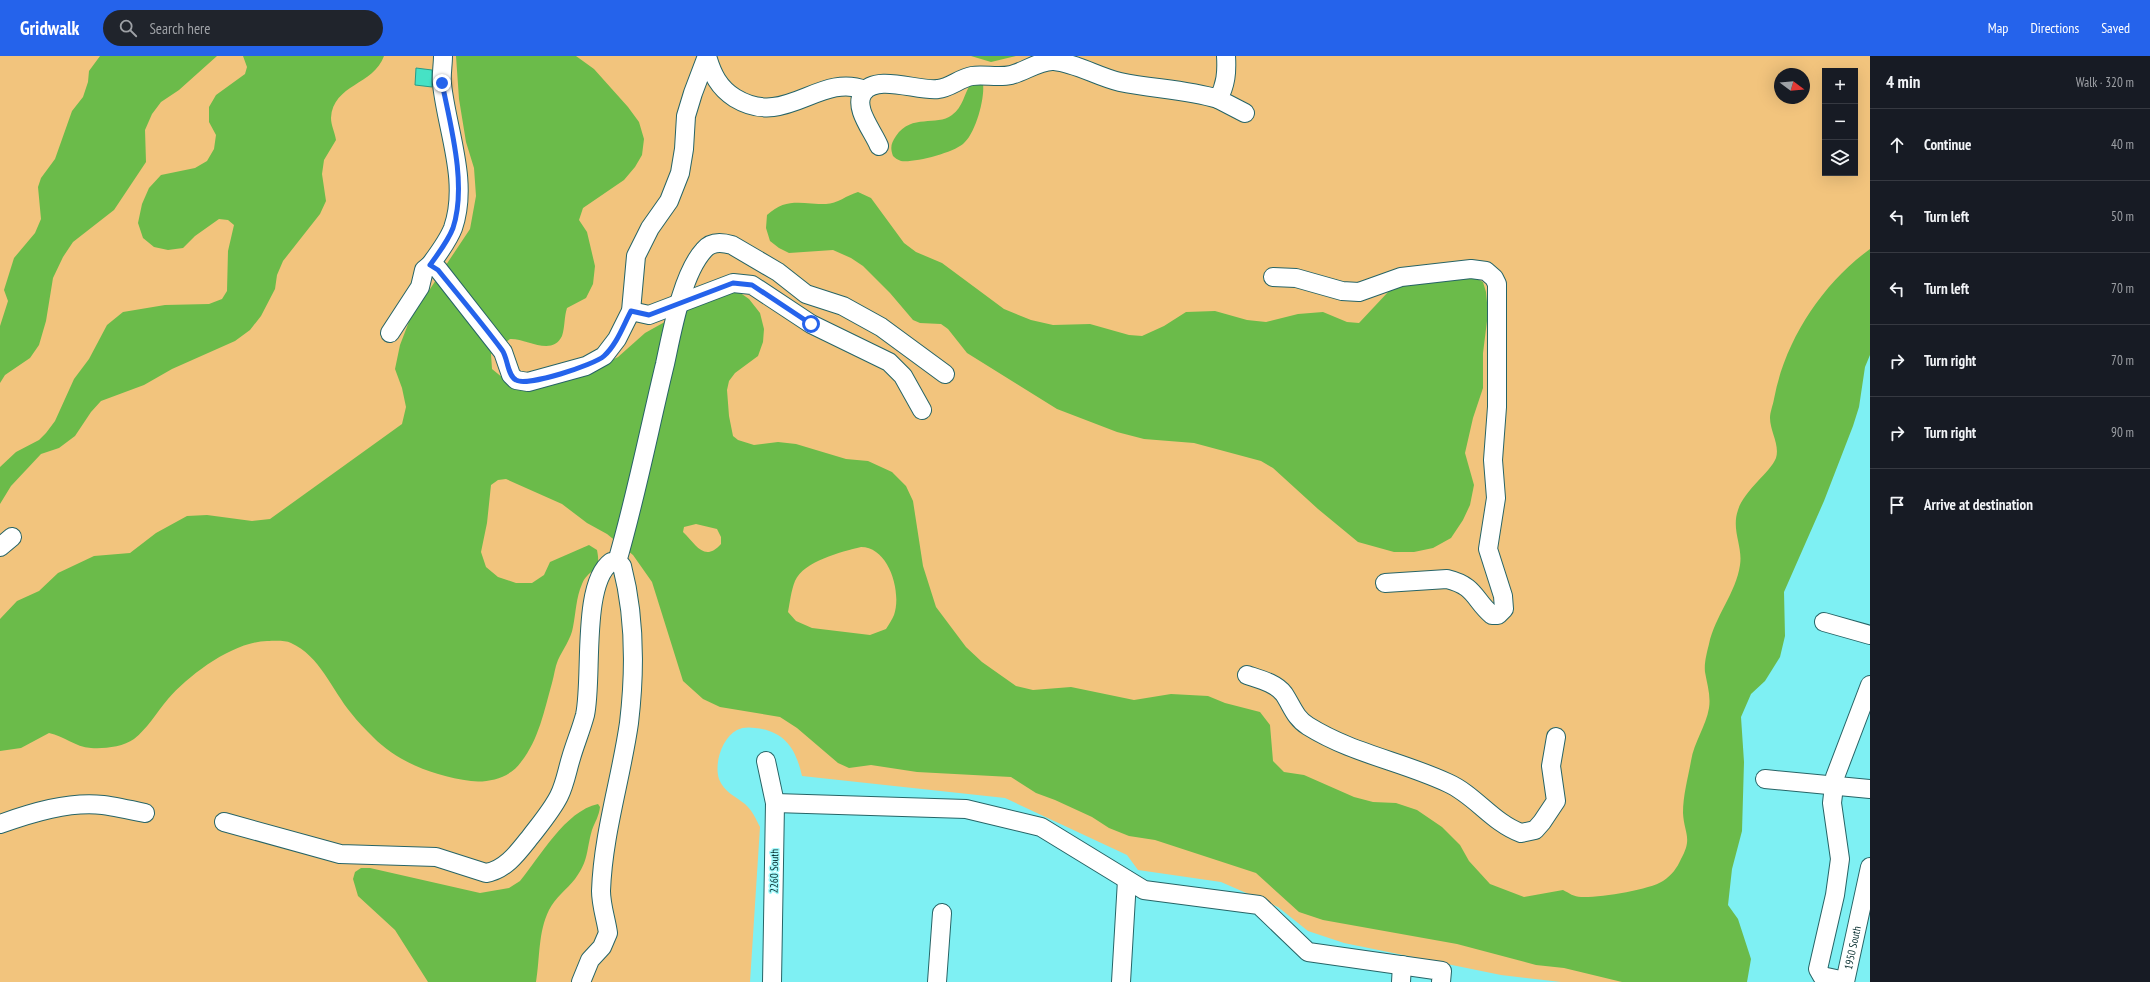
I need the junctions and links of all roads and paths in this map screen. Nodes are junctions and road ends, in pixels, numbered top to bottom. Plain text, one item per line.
1 (443, 56) edge
2 (707, 56) edge
3 (1226, 56) edge
4 (706, 76) junction
5 (865, 90) junction
6 (1218, 99) junction
7 (1245, 113) dead end
8 (879, 146) dead end
9 (434, 267) junction
10 (1273, 277) dead end
11 (679, 308) junction
12 (631, 311) junction
13 (390, 333) dead end
14 (945, 374) dead end
15 (922, 410) dead end
16 (618, 557) junction
17 (1385, 583) dead end
18 (1824, 622) dead end
19 (1870, 635) edge
20 (1247, 675) dead end
21 (1870, 685) edge
22 (1556, 737) dead end
23 (766, 761) dead end
24 (1765, 779) dead end
25 (1834, 784) junction
26 (1870, 789) edge
27 (775, 803) junction
28 (145, 813) dead end
29 (224, 822) dead end
30 (0, 824) edge
31 (1870, 867) edge
32 (1127, 880) junction
33 (1867, 899) edge
34 (942, 913) dead end
35 (1402, 974) edge
36 (581, 982) edge
37 (772, 982) edge
38 (937, 982) edge
39 (1121, 982) edge
40 (1441, 982) edge
41 (1845, 982) edge

1 - 9 street
2 - 4 street
3 - 6 street
4 - 5 street
4 - 12 street
5 - 6 street
5 - 8 street
6 - 7 street
9 - 12 street
9 - 13 street
10 - 17 street
11 - 12 street
11 - 14 street
11 - 15 street
11 - 16 street
16 - 29 street
16 - 36 street
18 - 19 street
20 - 22 street
21 - 25 street
23 - 27 street, 2260 South
24 - 25 street
25 - 26 street
25 - 41 street
27 - 32 street
27 - 37 street, 2260 South
28 - 30 street
31 - 33 street, 1950 South
32 - 35 street
32 - 39 street
33 - 41 street, 1950 South
34 - 38 street
35 - 40 street

